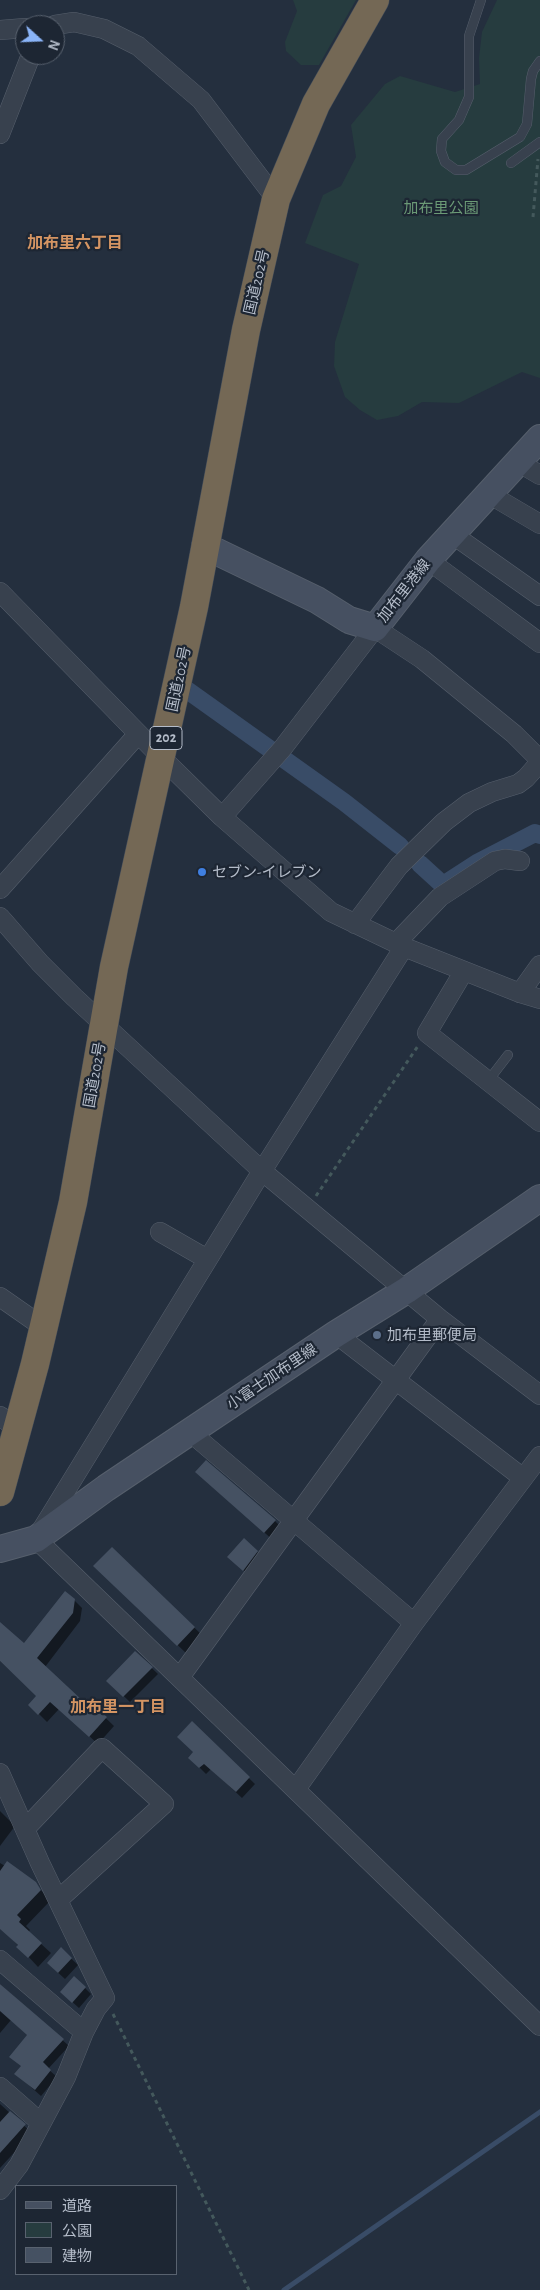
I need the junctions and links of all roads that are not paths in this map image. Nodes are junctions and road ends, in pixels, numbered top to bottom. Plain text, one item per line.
1 (375, 0) edge
2 (481, 0) edge
3 (65, 23) edge
4 (15, 29) edge
5 (0, 30) edge
6 (540, 61) edge
7 (27, 65) edge
8 (0, 134) edge
9 (540, 143) edge
10 (511, 164) dead end
11 (276, 199) junction
12 (540, 438) edge
13 (518, 462) junction
14 (540, 475) edge
15 (489, 494) junction
16 (540, 524) edge
17 (452, 534) junction
18 (205, 546) junction
19 (428, 560) junction
20 (0, 592) edge
21 (540, 596) edge
22 (375, 628) junction
23 (540, 643) edge
24 (138, 734) junction
25 (162, 758) junction
26 (540, 761) edge
27 (222, 817) junction
28 (520, 861) dead end
29 (0, 889) edge
30 (0, 917) edge
31 (356, 924) junction
32 (400, 945) junction
33 (540, 965) edge
34 (464, 971) junction
35 (520, 993) junction
36 (540, 999) edge
37 (104, 1026) junction
38 (508, 1055) dead end
39 (488, 1081) junction
40 (540, 1122) edge
41 (262, 1171) junction
42 (540, 1198) edge
43 (160, 1232) dead end
44 (207, 1259) junction
45 (407, 1290) junction
46 (0, 1296) edge
47 (440, 1319) junction
48 (43, 1328) junction
49 (336, 1334) junction
50 (396, 1380) junction
51 (540, 1395) edge
52 (8, 1423) edge
53 (190, 1432) junction
54 (540, 1456) edge
55 (523, 1478) junction
56 (0, 1492) edge
57 (294, 1519) junction
58 (36, 1539) junction
59 (0, 1549) edge
60 (414, 1623) junction
61 (184, 1672) junction
62 (0, 1773) edge
63 (300, 1784) junction
64 (25, 1829) junction
65 (58, 1900) junction
66 (0, 1960) edge
67 (540, 2026) edge
68 (84, 2032) junction
69 (0, 2087) edge
70 (41, 2123) junction
71 (0, 2190) edge

1 - 11 highway, 国道202号 / 202
2 - 6 lane
3 - 11 street
4 - 5 street
7 - 8 street
9 - 10 lane
11 - 18 highway, 国道202号 / 202
12 - 13 main road, 加布里港線
13 - 14 street
13 - 15 main road, 加布里港線
15 - 16 street
15 - 17 main road, 加布里港線
17 - 19 main road, 加布里港線
17 - 21 street
18 - 22 main road, 加布里港線
18 - 25 highway, 国道202号 / 202
19 - 22 main road, 加布里港線
19 - 23 street
20 - 24 street
22 - 26 street
22 - 27 street
24 - 25 street
24 - 29 street
25 - 27 street
25 - 37 highway, 国道202号 / 202
26 - 31 street
27 - 31 street
28 - 32 street
30 - 37 street
31 - 32 street
32 - 34 street
32 - 41 street
33 - 35 street
34 - 35 street
34 - 39 street
35 - 36 street
37 - 41 street
37 - 48 highway, 国道202号 / 202
38 - 39 lane
39 - 40 street
41 - 44 street
41 - 45 street
42 - 45 main road, 小富士加布里線
43 - 44 street
44 - 58 street
45 - 47 street
45 - 49 main road, 小富士加布里線
46 - 48 street
47 - 50 street
47 - 51 street
48 - 52 highway, 国道202号 / 202
49 - 50 street
49 - 53 main road, 小富士加布里線
50 - 55 street
50 - 57 street
52 - 56 highway, 国道202号 / 202
53 - 57 street
53 - 58 main road, 小富士加布里線
54 - 55 street
55 - 60 street
57 - 60 street
57 - 61 street
58 - 59 main road, 小富士加布里線
58 - 61 street
60 - 63 street
61 - 63 street
62 - 64 street
63 - 67 street
64 - 65 street
64 - 65 street
65 - 68 street
66 - 68 street
68 - 70 street
69 - 70 street
70 - 71 street

